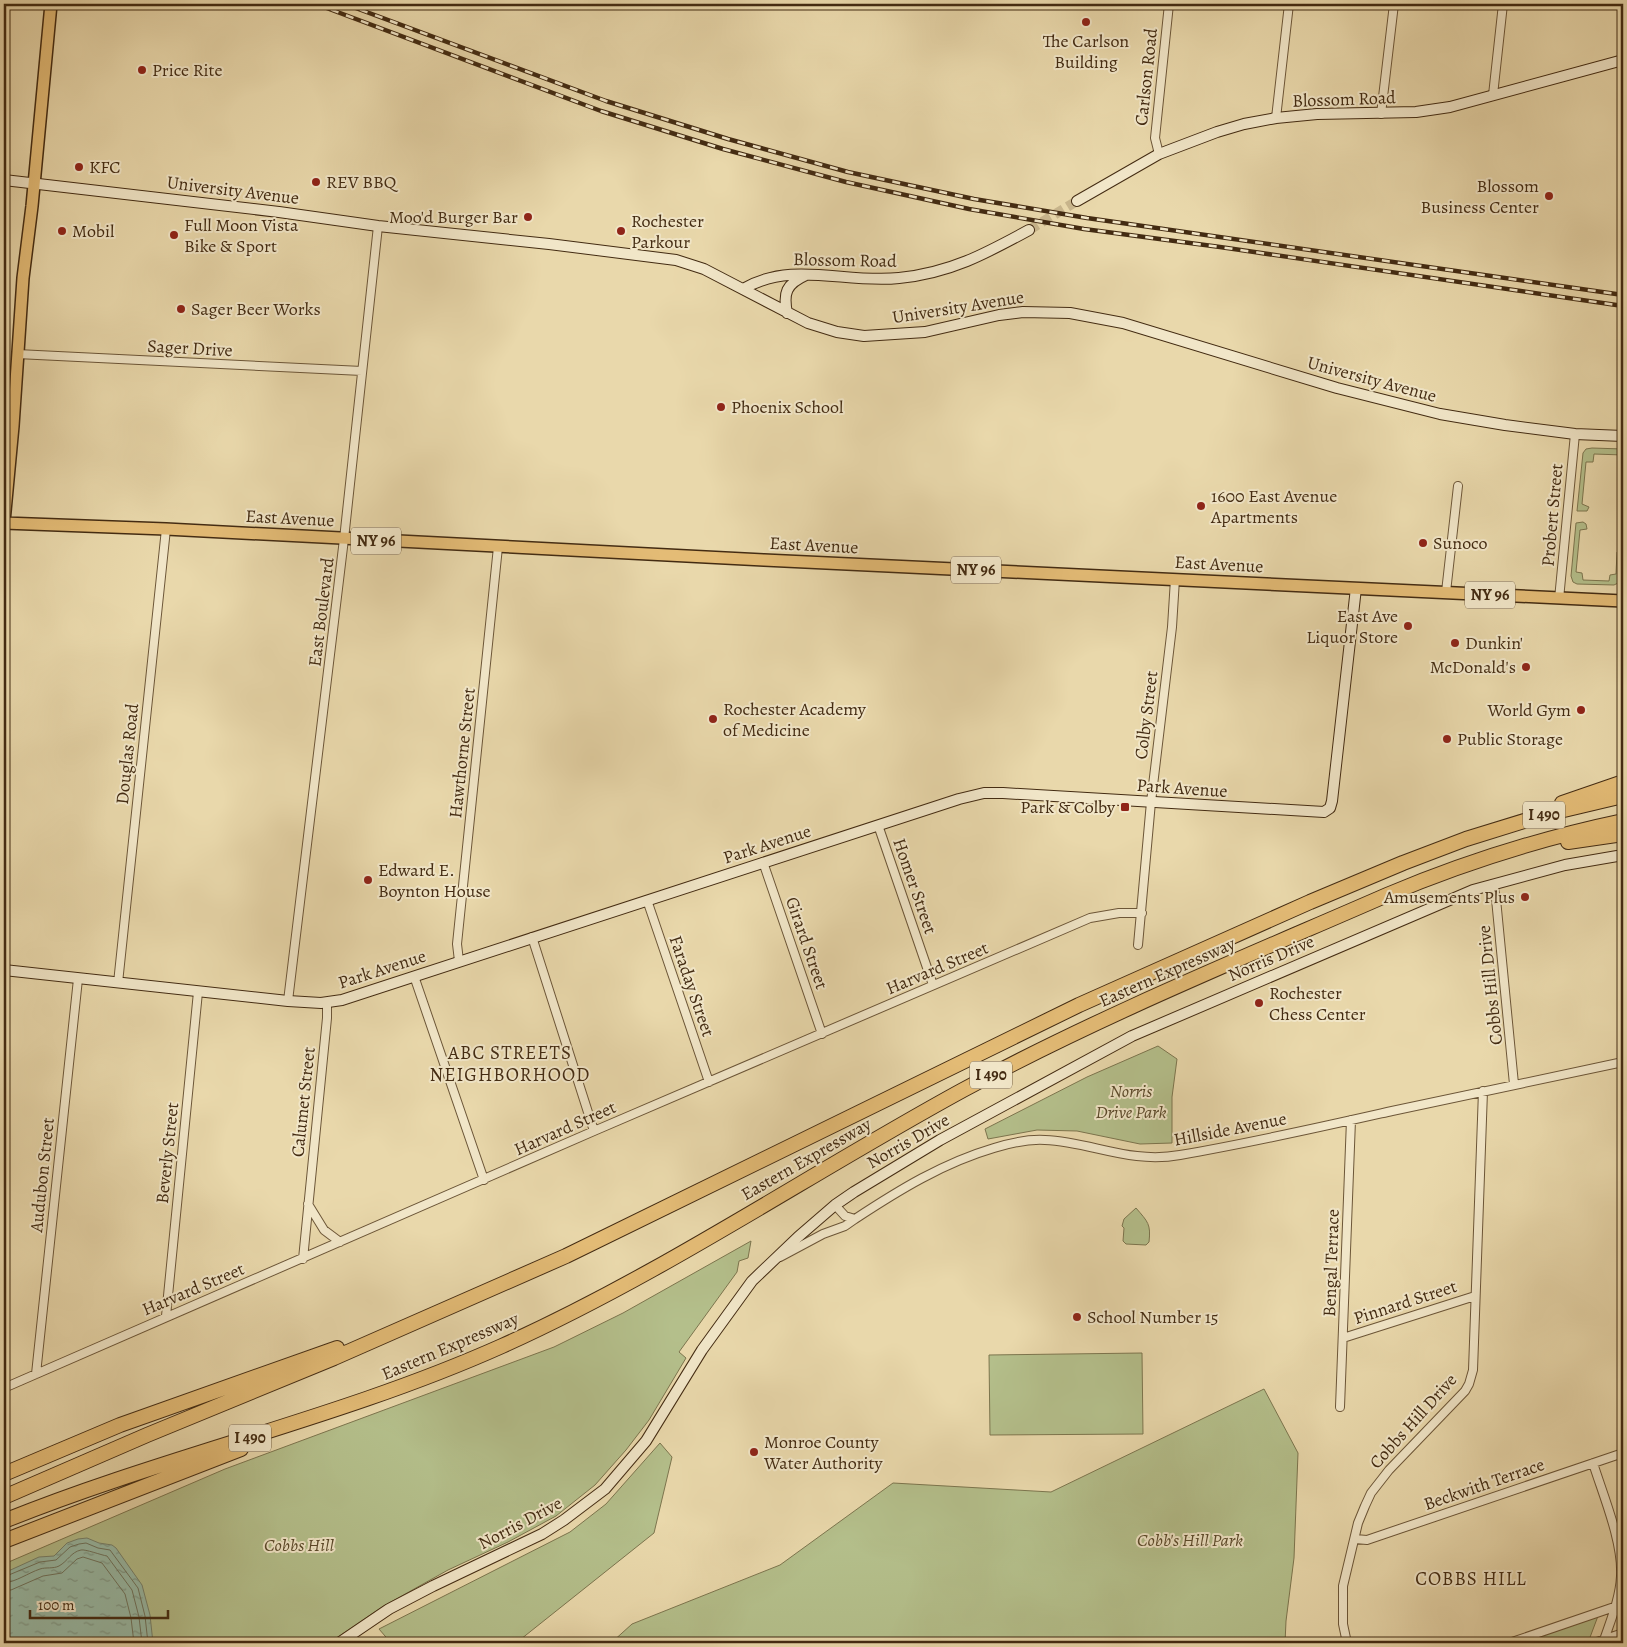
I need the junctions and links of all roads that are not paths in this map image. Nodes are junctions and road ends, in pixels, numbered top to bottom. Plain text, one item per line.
1 (52, 4) edge
2 (1169, 4) edge
3 (1289, 4) edge
4 (1394, 4) edge
5 (1503, 4) edge
6 (1623, 60) edge
7 (1493, 95) junction
8 (1381, 114) junction
9 (1276, 118) junction
10 (1159, 154) junction
11 (4, 180) edge
12 (34, 183) junction
13 (1077, 201) tunnel mouth
14 (378, 226) junction
15 (1029, 230) tunnel mouth
16 (807, 275) junction
17 (743, 289) junction
18 (787, 313) junction
19 (17, 354) junction
20 (362, 371) junction
21 (1575, 434) junction
22 (1623, 436) edge
23 (1458, 486) dead end
24 (4, 522) edge
25 (166, 529) junction
26 (344, 539) junction
27 (498, 547) junction
28 (1175, 579) junction
29 (1356, 588) junction
30 (1446, 592) junction
31 (1559, 599) junction
32 (1623, 601) edge
33 (1623, 782) edge
34 (1623, 796) edge
35 (1151, 802) junction
36 (1623, 821) edge
37 (878, 825) junction
38 (1623, 834) edge
39 (1466, 839) junction
40 (1513, 849) junction
41 (1623, 855) edge
42 (763, 862) junction
43 (1493, 884) junction
44 (647, 900) junction
45 (1142, 913) junction
46 (532, 937) junction
47 (1138, 945) dead end
48 (459, 961) junction
49 (4, 970) edge
50 (414, 976) junction
51 (78, 979) junction
52 (118, 983) junction
53 (933, 985) junction
54 (198, 992) junction
55 (288, 1001) junction
56 (327, 1003) junction
57 (822, 1034) junction
58 (1623, 1062) edge
59 (709, 1082) junction
60 (1514, 1084) junction
61 (1483, 1091) junction
62 (1351, 1120) junction
63 (594, 1131) junction
64 (484, 1180) junction
65 (308, 1204) junction
66 (835, 1205) junction
67 (855, 1219) junction
68 (340, 1242) junction
69 (303, 1258) junction
70 (770, 1263) junction
71 (1475, 1296) junction
72 (442, 1311) junction
73 (166, 1316) junction
74 (1343, 1338) junction
75 (36, 1374) junction
76 (4, 1388) edge
77 (362, 1401) junction
78 (1340, 1407) dead end
79 (1623, 1453) edge
80 (1593, 1463) junction
81 (4, 1474) edge
82 (4, 1497) edge
83 (4, 1521) edge
84 (1355, 1539) junction
85 (4, 1541) edge
86 (1623, 1604) edge
87 (1615, 1606) junction
88 (1623, 1633) edge
89 (1603, 1642) edge
90 (339, 1643) edge
91 (1347, 1643) edge
92 (1509, 1643) edge
93 (1594, 1643) edge

1 - 12 main road
2 - 10 street, Carlson Road
3 - 9 street
4 - 8 street
5 - 7 street
6 - 7 street, Blossom Road
7 - 8 street, Blossom Road
8 - 9 street, Blossom Road
9 - 10 street, Blossom Road
10 - 13 street, Blossom Road
11 - 12 street, University Avenue
12 - 14 street, University Avenue
12 - 19 main road
14 - 17 street, University Avenue
14 - 20 street, East Boulevard
15 - 16 street, Blossom Road
16 - 17 street, Blossom Road
16 - 18 street
17 - 18 street, University Avenue
18 - 21 street, University Avenue
19 - 20 street, Sager Drive
19 - 24 main road
20 - 26 street, East Boulevard
21 - 22 street, University Avenue
21 - 31 street, Probert Street
23 - 30 street
24 - 25 main road, East Avenue / NY 96
25 - 26 main road, East Avenue / NY 96
25 - 52 street, Douglas Road
26 - 27 main road, East Avenue / NY 96
26 - 55 street, East Boulevard
27 - 28 main road, East Avenue / NY 96
27 - 48 street, Hawthorne Street
28 - 29 main road, East Avenue / NY 96
28 - 35 street, Colby Street
29 - 30 main road, East Avenue / NY 96
29 - 35 street, Park Avenue
30 - 31 main road, East Avenue / NY 96
31 - 32 main road, East Avenue / NY 96
33 - 39 highway
34 - 39 highway, Eastern Expressway / I 490
35 - 37 street, Park Avenue
35 - 45 street, Colby Street
36 - 40 highway, Eastern Expressway / I 490
37 - 42 street, Park Avenue
37 - 53 street, Homer Street
38 - 40 highway
39 - 72 highway, Eastern Expressway / I 490
40 - 77 highway, Eastern Expressway / I 490
41 - 43 street, Norris Drive
42 - 44 street, Park Avenue
42 - 57 street, Girard Street
43 - 60 street, Cobbs Hill Drive
43 - 66 street, Norris Drive
44 - 46 street, Park Avenue
44 - 59 street, Faraday Street
45 - 47 street, Colby Street
45 - 53 street, Harvard Street
46 - 48 street, Park Avenue
46 - 63 street
48 - 50 street, Park Avenue
49 - 51 street, Park Avenue
50 - 56 street, Park Avenue
50 - 64 street
51 - 52 street, Park Avenue
51 - 75 street, Audubon Street
52 - 54 street, Park Avenue
53 - 57 street, Harvard Street
54 - 55 street, Park Avenue
54 - 73 street, Beverly Street
55 - 56 street, Park Avenue
56 - 65 street, Calumet Street
57 - 59 street, Harvard Street
58 - 60 street, Hillside Avenue
59 - 63 street, Harvard Street
60 - 61 street, Hillside Avenue
61 - 62 street, Hillside Avenue
61 - 71 street, Cobbs Hill Drive
62 - 67 street, Hillside Avenue
62 - 74 street, Bengal Terrace
63 - 64 street, Harvard Street
64 - 68 street, Harvard Street
65 - 68 street
65 - 69 street, Calumet Street
66 - 67 street
66 - 70 street, Norris Drive
67 - 70 street, Hillside Avenue
68 - 69 street, Harvard Street
69 - 73 street, Harvard Street
70 - 90 street, Norris Drive
71 - 74 street, Pinnard Street
71 - 84 street, Cobbs Hill Drive
72 - 81 highway
72 - 82 highway, Eastern Expressway / I 490
73 - 75 street, Harvard Street
74 - 78 street, Bengal Terrace
75 - 76 street, Harvard Street
77 - 83 highway, Eastern Expressway / I 490
77 - 85 highway
79 - 80 street, Beckwith Terrace
80 - 84 street, Beckwith Terrace
80 - 87 street
84 - 91 street, Cobbs Hill Drive
86 - 87 street
87 - 89 street
87 - 92 street
88 - 89 street
89 - 93 street

